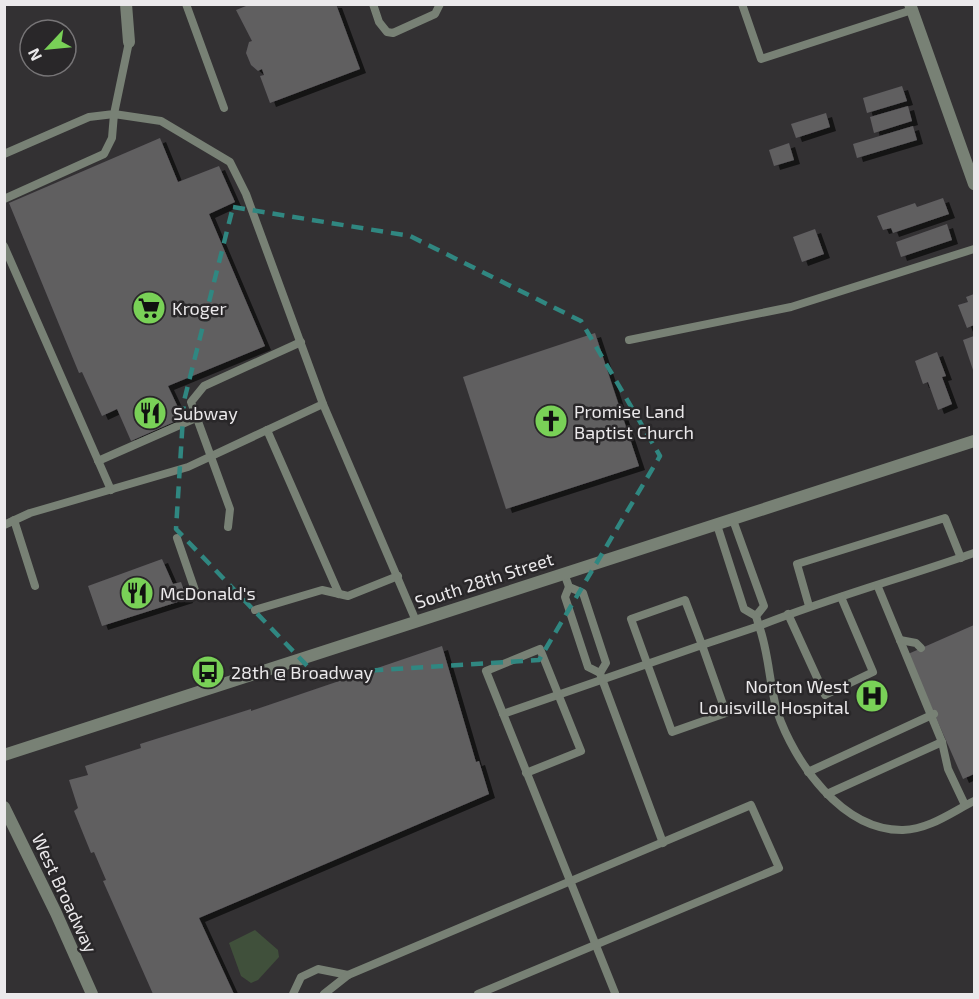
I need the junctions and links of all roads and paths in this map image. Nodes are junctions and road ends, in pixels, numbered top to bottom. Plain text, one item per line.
1 (126, 4) edge
2 (186, 4) edge
3 (373, 4) edge
4 (440, 4) edge
5 (742, 4) edge
6 (911, 7) edge
7 (129, 42) joint
8 (224, 108) dead end
9 (114, 114) junction
10 (4, 154) edge
11 (975, 184) edge
12 (4, 199) edge
13 (4, 246) edge
14 (975, 249) edge
15 (629, 339) dead end
16 (301, 342) junction
17 (323, 404) junction
18 (198, 417) junction
19 (267, 430) junction
20 (974, 442) edge
21 (213, 455) junction
22 (98, 461) junction
23 (111, 490) junction
24 (14, 520) junction
25 (733, 520) junction
26 (4, 525) edge
27 (717, 525) junction
28 (228, 527) dead end
29 (177, 538) dead end
30 (975, 553) edge
31 (961, 558) junction
32 (564, 573) junction
33 (398, 576) junction
34 (35, 586) dead end
35 (569, 586) junction
36 (878, 587) junction
37 (339, 594) junction
38 (197, 596) dead end
39 (841, 597) junction
40 (809, 606) junction
41 (255, 610) dead end
42 (789, 614) junction
43 (756, 616) junction
44 (416, 621) junction
45 (759, 626) junction
46 (900, 640) junction
47 (702, 645) junction
48 (921, 648) dead end
49 (646, 664) junction
50 (601, 676) junction
51 (558, 694) junction
52 (503, 714) junction
53 (933, 715) junction
54 (942, 742) junction
55 (4, 755) edge
56 (526, 772) junction
57 (808, 772) junction
58 (827, 794) junction
59 (975, 801) edge
60 (966, 805) junction
61 (4, 807) edge
62 (663, 843) junction
63 (570, 882) junction
64 (596, 945) junction
65 (348, 975) junction
66 (615, 993) edge
67 (92, 994) edge
68 (293, 994) edge
69 (324, 994) edge
70 (478, 994) edge

1 - 7 street
2 - 8 lane
3 - 4 lane
5 - 6 lane
6 - 11 street
7 - 9 lane
9 - 10 lane
9 - 12 lane
9 - 16 lane
13 - 22 lane
14 - 15 lane
16 - 17 lane
16 - 18 lane
17 - 19 lane
17 - 33 lane
18 - 21 lane
18 - 22 lane
19 - 21 lane
19 - 37 lane
20 - 25 street, South 28th Street
21 - 23 lane
21 - 28 lane
22 - 23 lane
23 - 24 lane
24 - 26 lane
24 - 34 lane
25 - 27 street, South 28th Street
25 - 43 lane
27 - 32 street, South 28th Street
27 - 43 lane
29 - 38 lane
30 - 31 lane
31 - 36 lane
31 - 40 lane
32 - 35 lane
32 - 44 street, South 28th Street
33 - 37 lane
33 - 44 lane
35 - 50 lane
35 - 50 lane
36 - 39 lane
36 - 46 lane
37 - 41 lane
39 - 40 lane
39 - 42 lane
40 - 42 lane
42 - 45 lane
43 - 45 lane
44 - 55 street, South 28th Street
45 - 47 lane
45 - 57 lane
46 - 48 lane
46 - 53 lane
47 - 49 lane
47 - 49 lane
47 - 49 lane
49 - 50 lane
50 - 51 lane
50 - 62 lane
51 - 52 lane
51 - 52 lane
51 - 56 lane
52 - 56 lane
53 - 54 lane
53 - 57 lane
54 - 58 lane
54 - 60 lane
56 - 63 lane
57 - 58 lane
58 - 60 lane
59 - 60 lane
61 - 67 street, West Broadway
62 - 63 lane
62 - 64 lane
63 - 64 lane
63 - 65 lane
64 - 66 lane
64 - 70 lane
65 - 68 lane
65 - 69 lane

